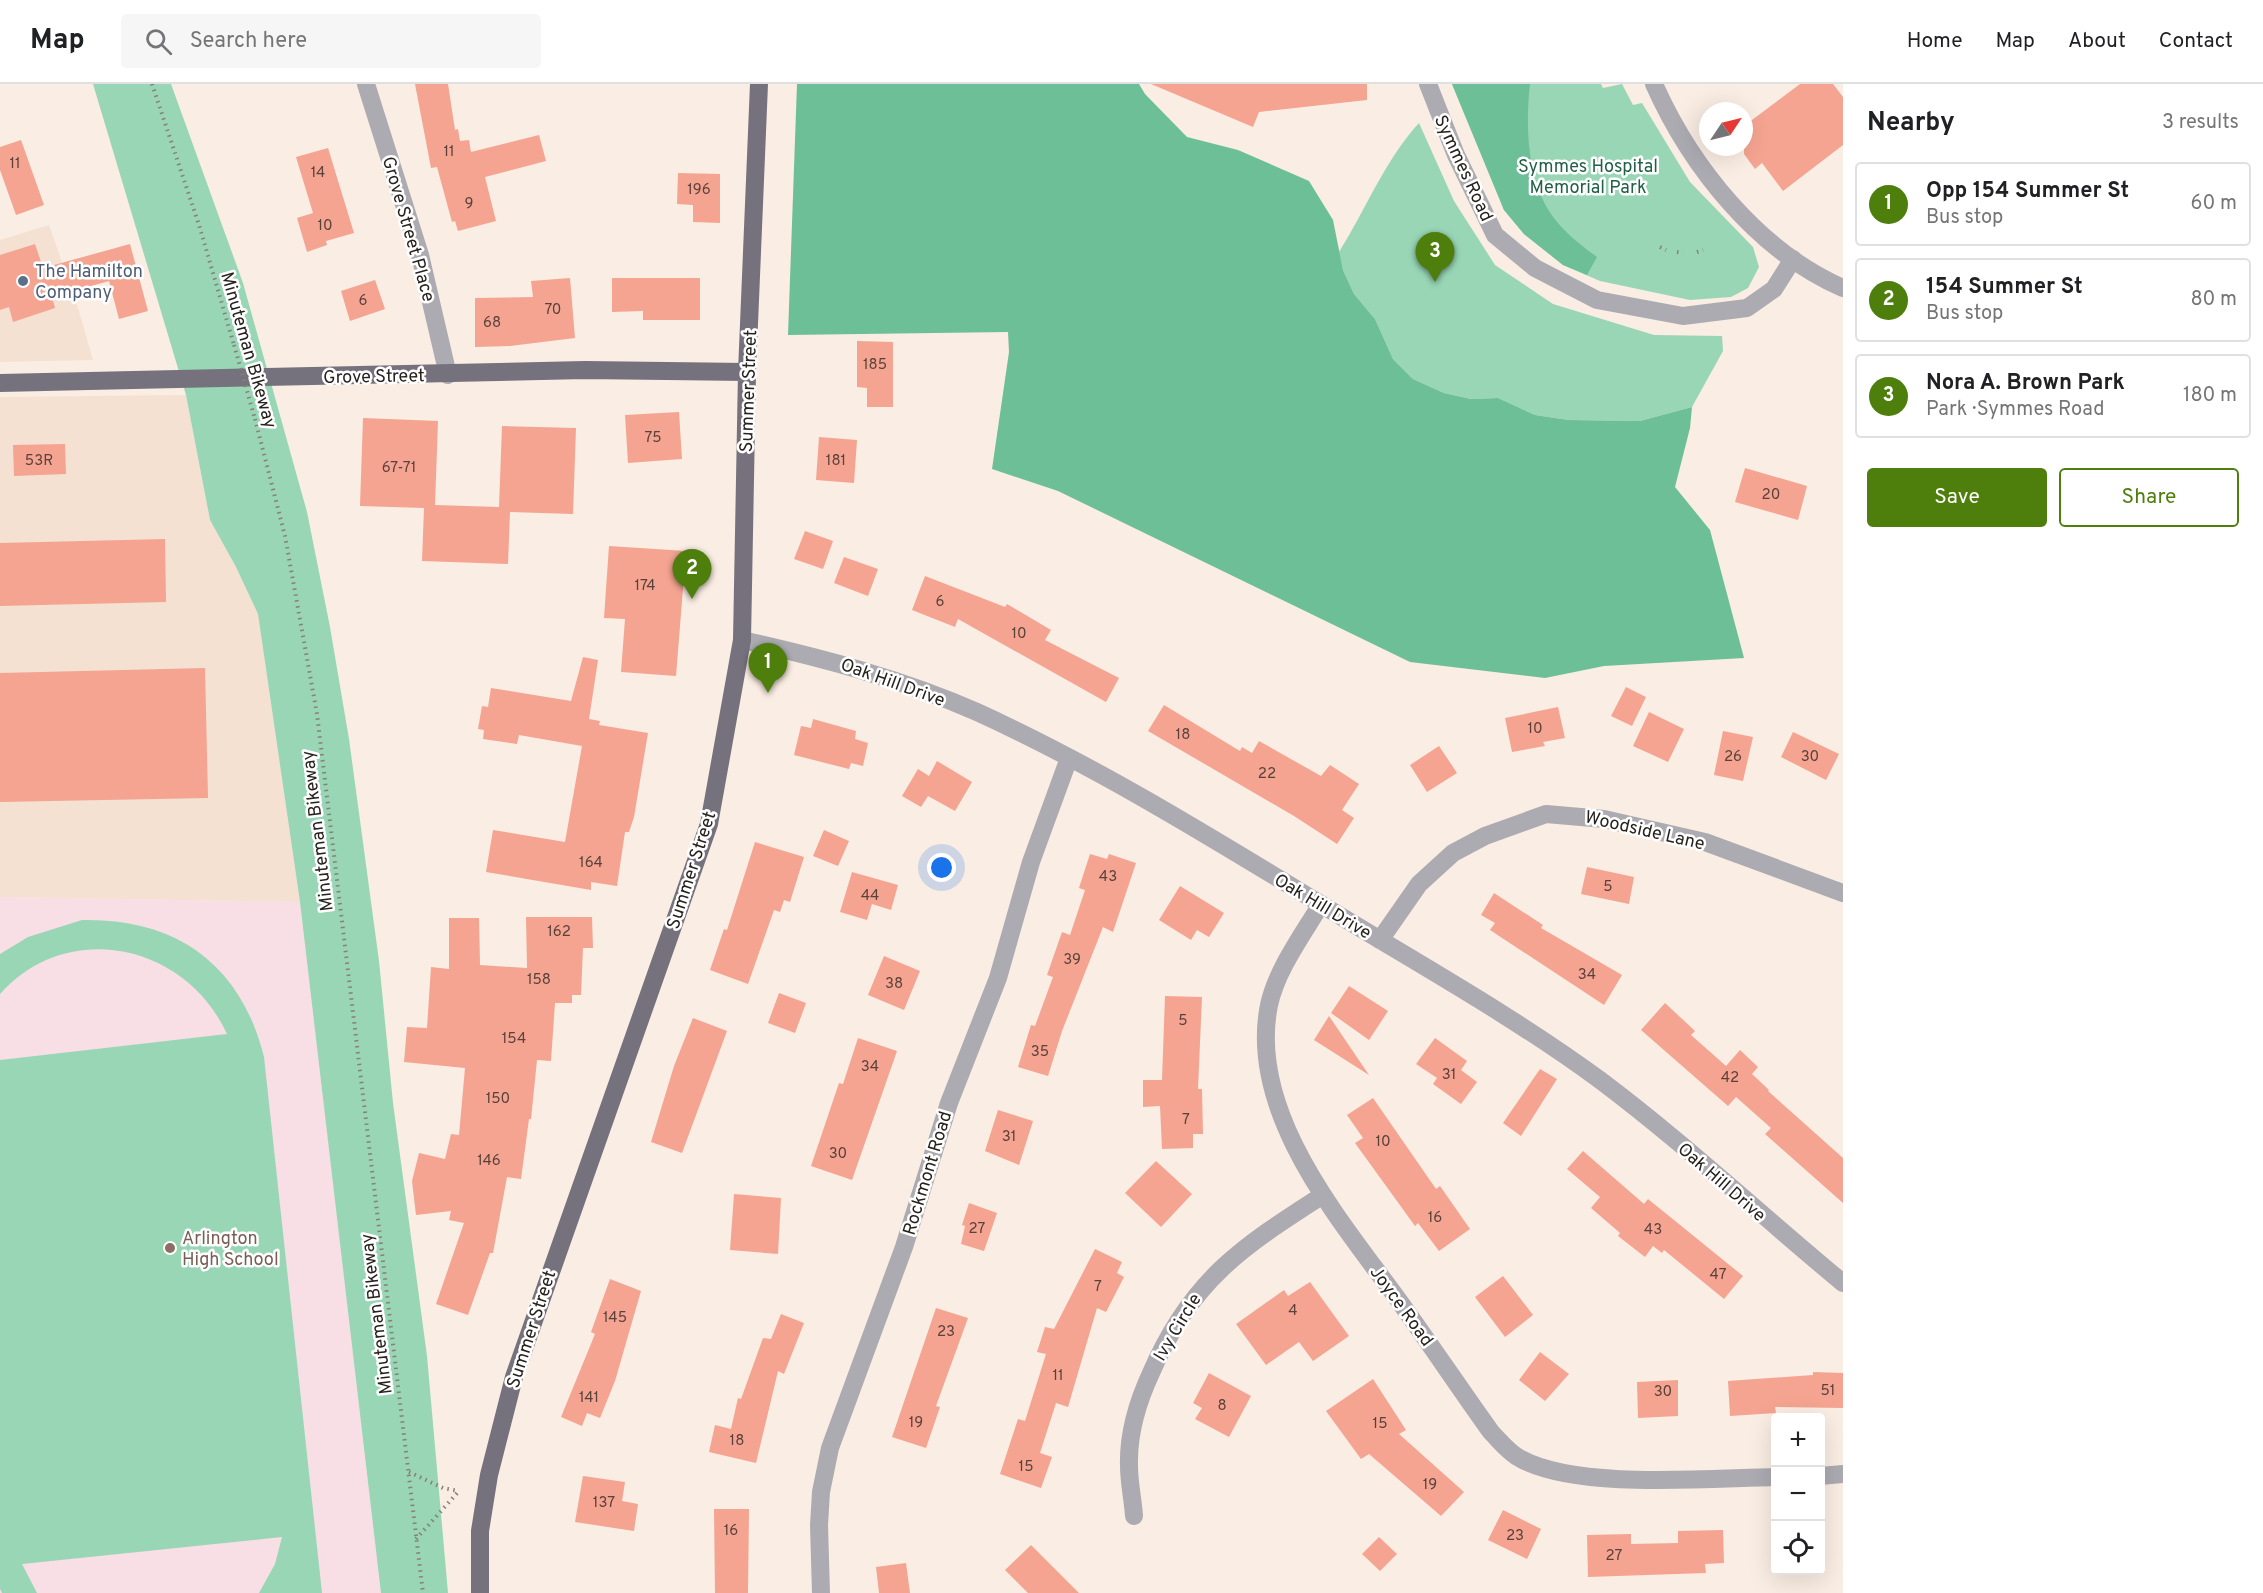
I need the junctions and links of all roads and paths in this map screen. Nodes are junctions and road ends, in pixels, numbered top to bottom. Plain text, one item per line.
1 (152, 84) edge
2 (366, 84) edge
3 (759, 84) edge
4 (1428, 84) edge
5 (1654, 84) edge
6 (1660, 247) dead end
7 (1666, 250) dead end
8 (1703, 250) dead end
9 (1677, 252) dead end
10 (1696, 252) dead end
11 (1683, 253) dead end
12 (1793, 260) junction
13 (1843, 288) edge
14 (747, 372) junction
15 (448, 375) junction
16 (0, 383) edge
17 (742, 640) junction
18 (1069, 758) junction
19 (1843, 893) edge
20 (1321, 904) junction
21 (1380, 940) junction
22 (1323, 1195) junction
23 (1843, 1283) edge
24 (408, 1472) junction
25 (1843, 1474) edge
26 (1825, 1476) edge
27 (1771, 1477) edge
28 (1134, 1516) dead end
29 (416, 1539) junction
30 (423, 1593) edge
31 (480, 1593) edge
32 (821, 1593) edge

1 - 24 path, Minuteman Bikeway, bridge
2 - 15 street, Grove Street Place
3 - 14 main road, Summer Street
4 - 12 street, Symmes Road
5 - 12 street
6 - 7 path
8 - 10 path
9 - 11 path
12 - 13 street
14 - 15 main road, Grove Street
14 - 17 main road, Summer Street
15 - 16 main road, Grove Street
17 - 18 street, Oak Hill Drive
17 - 31 main road, Summer Street
18 - 20 street, Oak Hill Drive
18 - 32 street, Rockmont Road
19 - 21 street, Woodside Lane
20 - 21 street, Oak Hill Drive
20 - 22 street, Joyce Road
21 - 23 street, Oak Hill Drive
22 - 27 street, Joyce Road
22 - 28 street, Ivy Circle
24 - 29 path, Minuteman Bikeway
24 - 29 path
25 - 26 street
29 - 30 path, Minuteman Bikeway

